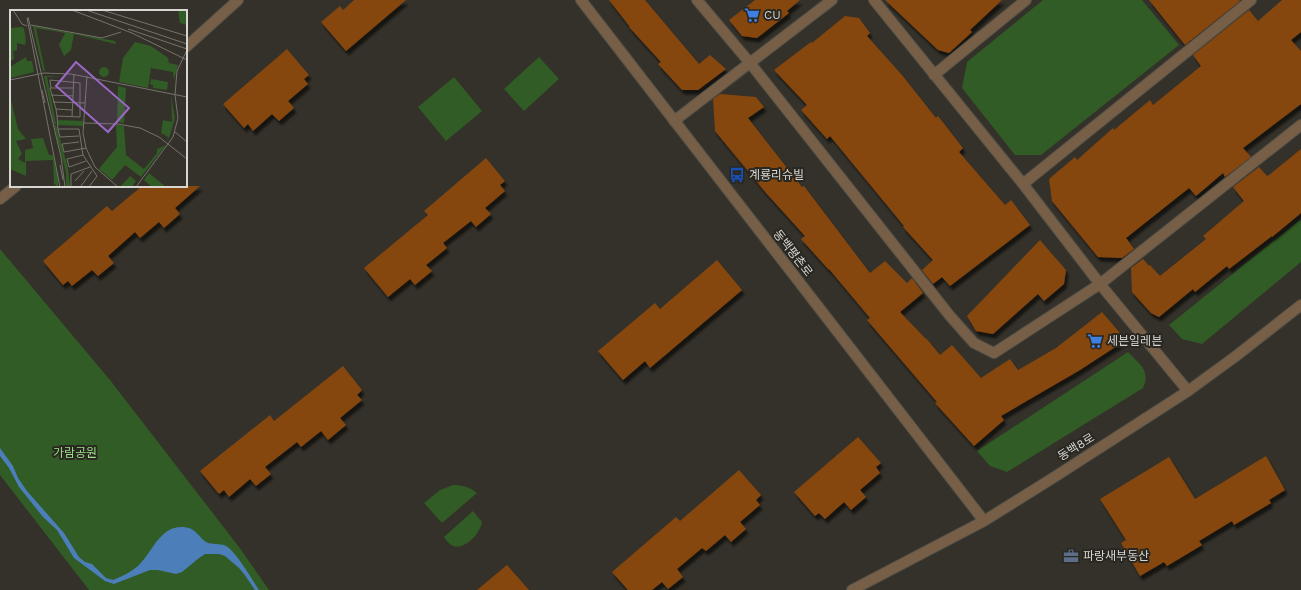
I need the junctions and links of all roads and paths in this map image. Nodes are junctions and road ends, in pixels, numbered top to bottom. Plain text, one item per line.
1 (238, 0) edge
2 (581, 0) edge
3 (697, 0) edge
4 (832, 0) edge
5 (874, 0) edge
6 (1026, 0) edge
7 (1250, 0) edge
8 (187, 46) edge
9 (750, 63) junction
10 (934, 75) junction
11 (674, 121) junction
12 (1301, 125) edge
13 (1023, 184) junction
14 (15, 187) edge
15 (0, 199) edge
16 (1100, 284) junction
17 (1301, 305) edge
18 (1188, 390) junction
19 (984, 521) junction
20 (852, 590) edge

1 - 8 street
2 - 11 street, 동백평촌로
3 - 9 street
4 - 9 street
5 - 10 street
6 - 10 street
7 - 13 street
9 - 11 street
9 - 16 street
10 - 13 street
11 - 19 street, 동백평촌로
12 - 16 street
13 - 16 street
14 - 15 street
16 - 18 street
17 - 18 street, 동백8로
18 - 19 street, 동백8로
19 - 20 street, 동백8로

